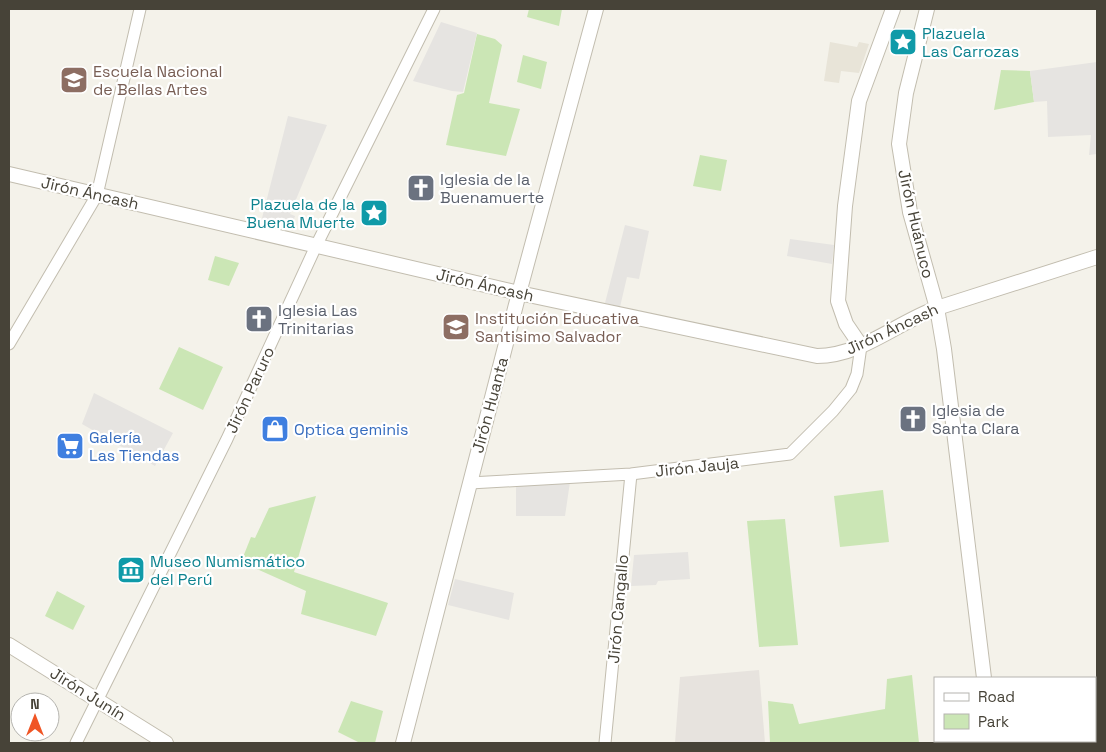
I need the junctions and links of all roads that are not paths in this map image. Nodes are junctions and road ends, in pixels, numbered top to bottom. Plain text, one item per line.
1 (140, 9) edge
2 (434, 9) edge
3 (596, 9) edge
4 (893, 9) edge
5 (927, 9) edge
6 (9, 174) edge
7 (97, 195) junction
8 (316, 246) junction
9 (1097, 257) edge
10 (519, 293) junction
11 (937, 308) junction
12 (9, 344) edge
13 (861, 346) junction
14 (631, 474) junction
15 (470, 483) junction
16 (9, 645) edge
17 (984, 677) edge
18 (99, 700) junction
19 (76, 743) edge
20 (166, 743) edge
21 (403, 743) edge
22 (605, 743) edge

1 - 7 street
2 - 8 street, Jirón Paruro
3 - 10 street, Jirón Huanta
4 - 13 street
5 - 11 street, Jirón Huánuco
6 - 7 street, Jirón Áncash
7 - 8 street, Jirón Áncash
7 - 12 street
8 - 10 street, Jirón Áncash
8 - 18 street, Jirón Paruro
9 - 11 street, Jirón Áncash
10 - 13 street, Jirón Áncash
10 - 15 street, Jirón Huanta
11 - 13 street, Jirón Áncash
11 - 17 street, Jirón Huánuco
13 - 14 street, Jirón Jauja
14 - 15 street, Jirón Jauja
14 - 22 street, Jirón Cangallo
15 - 21 street, Jirón Huanta
16 - 18 street, Jirón Junín
18 - 19 street, Jirón Paruro
18 - 20 street, Jirón Junín

